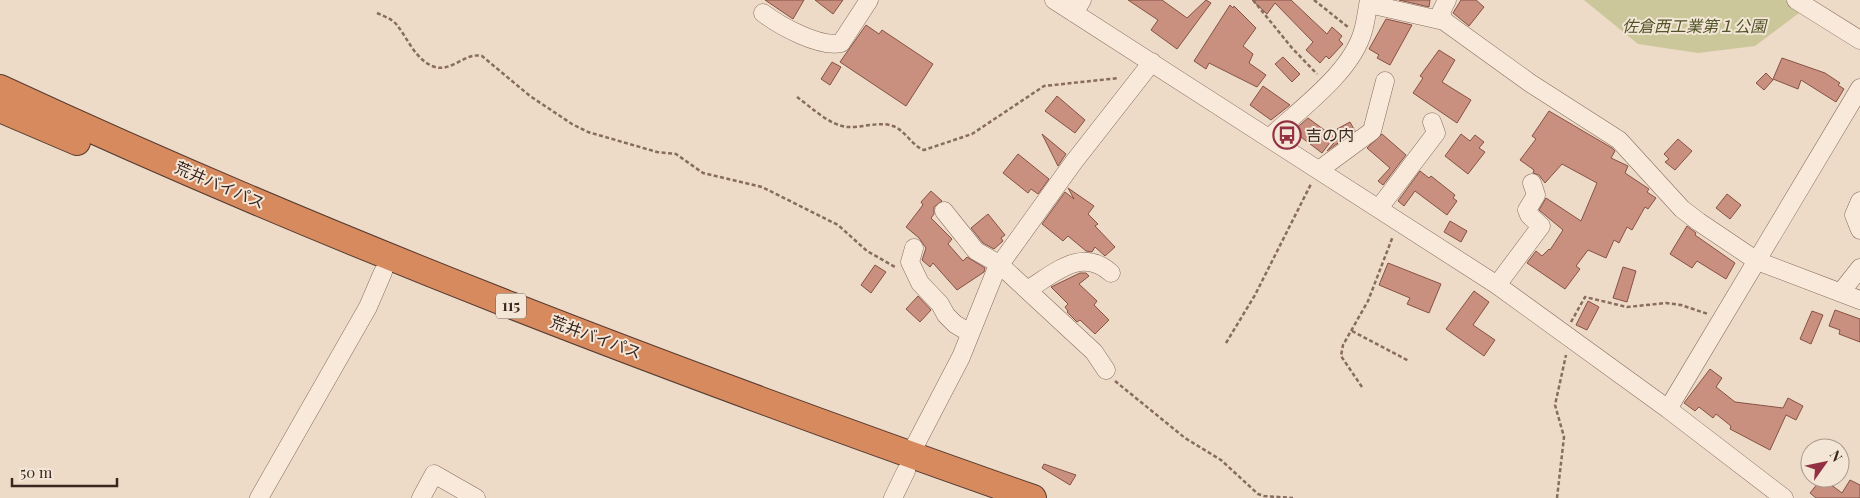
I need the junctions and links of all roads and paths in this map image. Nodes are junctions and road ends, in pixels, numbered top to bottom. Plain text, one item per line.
1 (1054, 0) edge
2 (1253, 0) edge
3 (1314, 0) edge
4 (1447, 0) edge
5 (1796, 0) edge
6 (1369, 2) edge
7 (861, 4) edge
8 (1078, 6) edge
9 (377, 13) dead end
10 (763, 13) dead end
11 (1444, 22) junction
12 (1361, 36) junction
13 (1860, 40) edge
14 (1148, 67) junction
15 (1385, 81) dead end
16 (1327, 84) junction
17 (0, 88) edge
18 (1860, 88) edge
19 (797, 97) dead end
20 (0, 109) edge
21 (1432, 122) dead end
22 (1269, 138) junction
23 (1319, 170) junction
24 (1532, 184) dead end
25 (1860, 201) edge
26 (1380, 208) junction
27 (944, 211) dead end
28 (1399, 222) junction
29 (1860, 230) edge
30 (914, 248) dead end
31 (1757, 261) junction
32 (999, 264) junction
33 (1860, 268) edge
34 (913, 270) junction
35 (383, 272) junction
36 (1111, 273) dead end
37 (1497, 285) junction
38 (1027, 290) junction
39 (1841, 292) junction
40 (1860, 300) edge
41 (1722, 318) junction
42 (1352, 331) junction
43 (970, 333) junction
44 (1568, 336) junction
45 (1226, 343) dead end
46 (1409, 361) dead end
47 (1106, 370) joint
48 (1362, 387) dead end
49 (1668, 409) junction
50 (908, 462) junction
51 (259, 498) edge
52 (421, 498) edge
53 (476, 498) edge
54 (893, 498) edge
55 (980, 498) edge
56 (1033, 498) edge
57 (1293, 498) edge
58 (1558, 498) edge
59 (1784, 498) edge

1 - 8 street
2 - 16 path
3 - 12 path
4 - 11 street
5 - 13 street
6 - 11 street
6 - 12 street
7 - 10 street
8 - 14 street
9 - 34 path
11 - 31 street
12 - 16 street
14 - 19 path
14 - 22 street
14 - 32 street
15 - 23 street
16 - 22 street
17 - 50 highway, 荒井バイパス / 115
18 - 31 street
20 - 35 highway, 荒井バイパス / 115
21 - 26 street
22 - 23 street
23 - 26 street
23 - 45 path
24 - 37 street
25 - 29 street
26 - 28 street
27 - 32 street
28 - 37 street
28 - 42 path
30 - 34 street
31 - 39 street
31 - 41 street
32 - 38 street
32 - 43 street
33 - 39 street
34 - 43 street
35 - 50 highway, 荒井バイパス / 115
35 - 51 street
36 - 38 street
37 - 44 street
38 - 47 street
39 - 40 street
41 - 44 path
41 - 49 street
42 - 46 path
42 - 48 path
43 - 50 street
44 - 49 street
44 - 58 path
47 - 57 path
49 - 59 street
50 - 54 street
50 - 55 highway, 荒井バイパス / 115
50 - 56 highway, 荒井バイパス / 115
52 - 53 street

